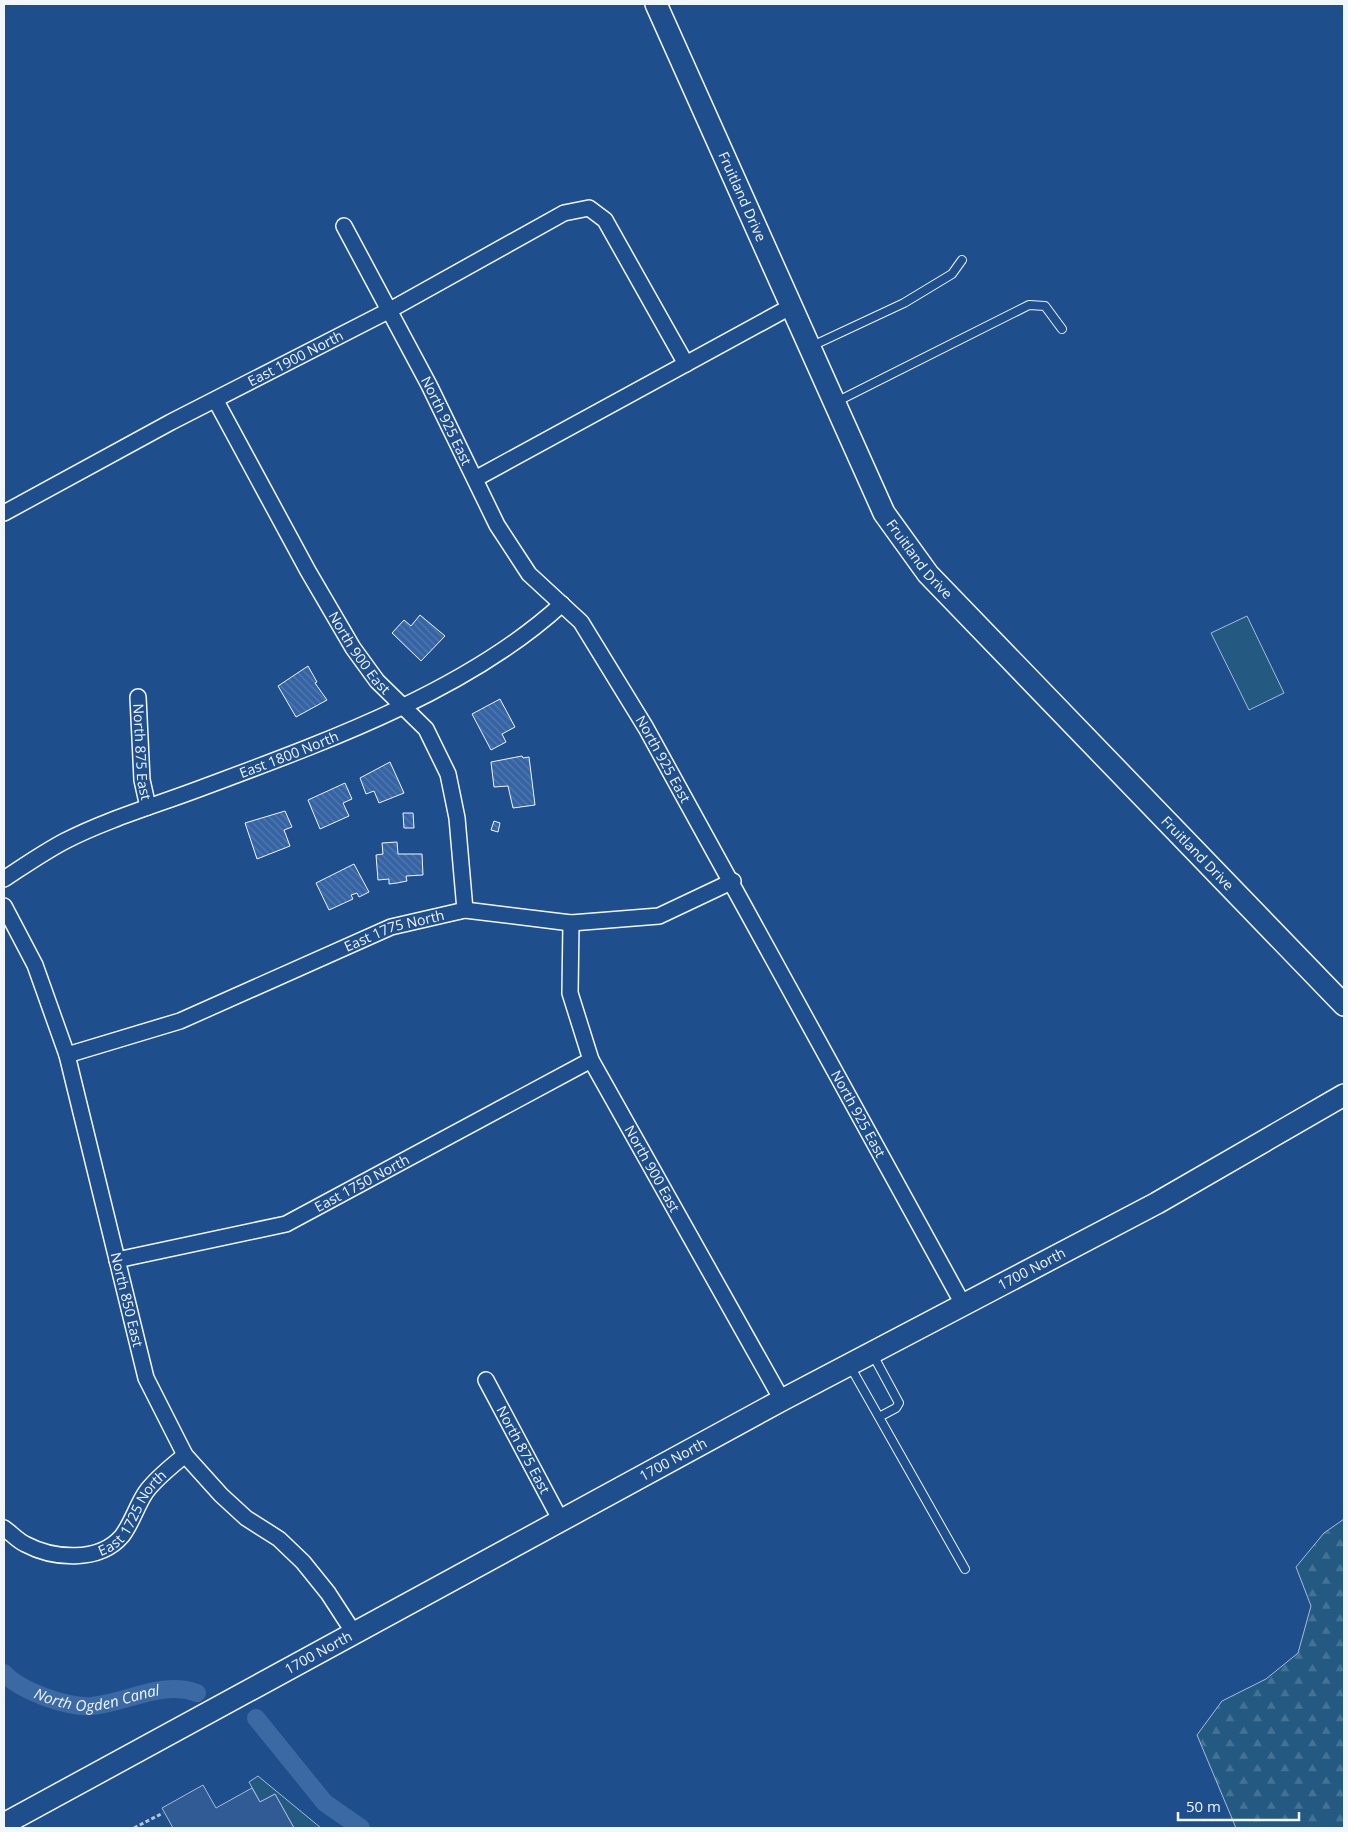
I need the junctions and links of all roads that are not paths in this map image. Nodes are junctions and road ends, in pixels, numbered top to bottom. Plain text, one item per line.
1 (658, 4) edge
2 (344, 226) dead end
3 (962, 260) dead end
4 (792, 306) junction
5 (390, 310) junction
6 (1062, 329) dead end
7 (810, 347) junction
8 (686, 364) junction
9 (216, 401) junction
10 (834, 403) junction
11 (474, 479) junction
12 (4, 513) edge
13 (562, 604) junction
14 (138, 697) dead end
15 (404, 705) junction
16 (148, 807) junction
17 (4, 879) edge
18 (732, 881) junction
19 (4, 906) edge
20 (466, 910) junction
21 (571, 923) junction
22 (1344, 1006) edge
23 (67, 1055) junction
24 (590, 1060) junction
25 (1344, 1095) edge
26 (117, 1260) junction
27 (964, 1306) junction
28 (872, 1354) junction
29 (850, 1365) junction
30 (486, 1380) dead end
31 (782, 1400) junction
32 (879, 1417) junction
33 (185, 1455) junction
34 (560, 1519) junction
35 (4, 1528) edge
36 (965, 1569) dead end
37 (354, 1633) junction
38 (4, 1824) edge

1 - 4 street, Fruitland Drive
2 - 5 street, North 925 East
3 - 7 lane
4 - 7 street, Fruitland Drive
4 - 8 street
5 - 8 street, East 1900 North
5 - 9 street, East 1900 North
5 - 11 street, North 925 East
6 - 10 lane
7 - 10 street, Fruitland Drive
8 - 11 street
9 - 12 street, East 1900 North
9 - 15 street, North 900 East
10 - 22 street, Fruitland Drive
11 - 13 street, North 925 East
13 - 15 street, East 1800 North
13 - 18 street, North 925 East
14 - 16 street, North 875 East
15 - 16 street, East 1800 North
15 - 20 street, North 900 East
16 - 17 street, East 1800 North
18 - 21 street, East 1775 North
18 - 27 street, North 925 East
19 - 23 street, North 850 East
20 - 21 street, East 1775 North
20 - 23 street, East 1775 North
21 - 24 street, North 900 East
23 - 26 street, North 850 East
24 - 26 street, East 1750 North
24 - 31 street, North 900 East
25 - 27 street, 1700 North
26 - 33 street, North 850 East
27 - 28 street, 1700 North
28 - 29 street, 1700 North
28 - 32 lane
29 - 31 street, 1700 North
29 - 32 lane
30 - 34 street, North 875 East
31 - 34 street, 1700 North
32 - 36 lane
33 - 35 street, East 1725 North
33 - 37 street, North 850 East
34 - 37 street, 1700 North
37 - 38 street, 1700 North

